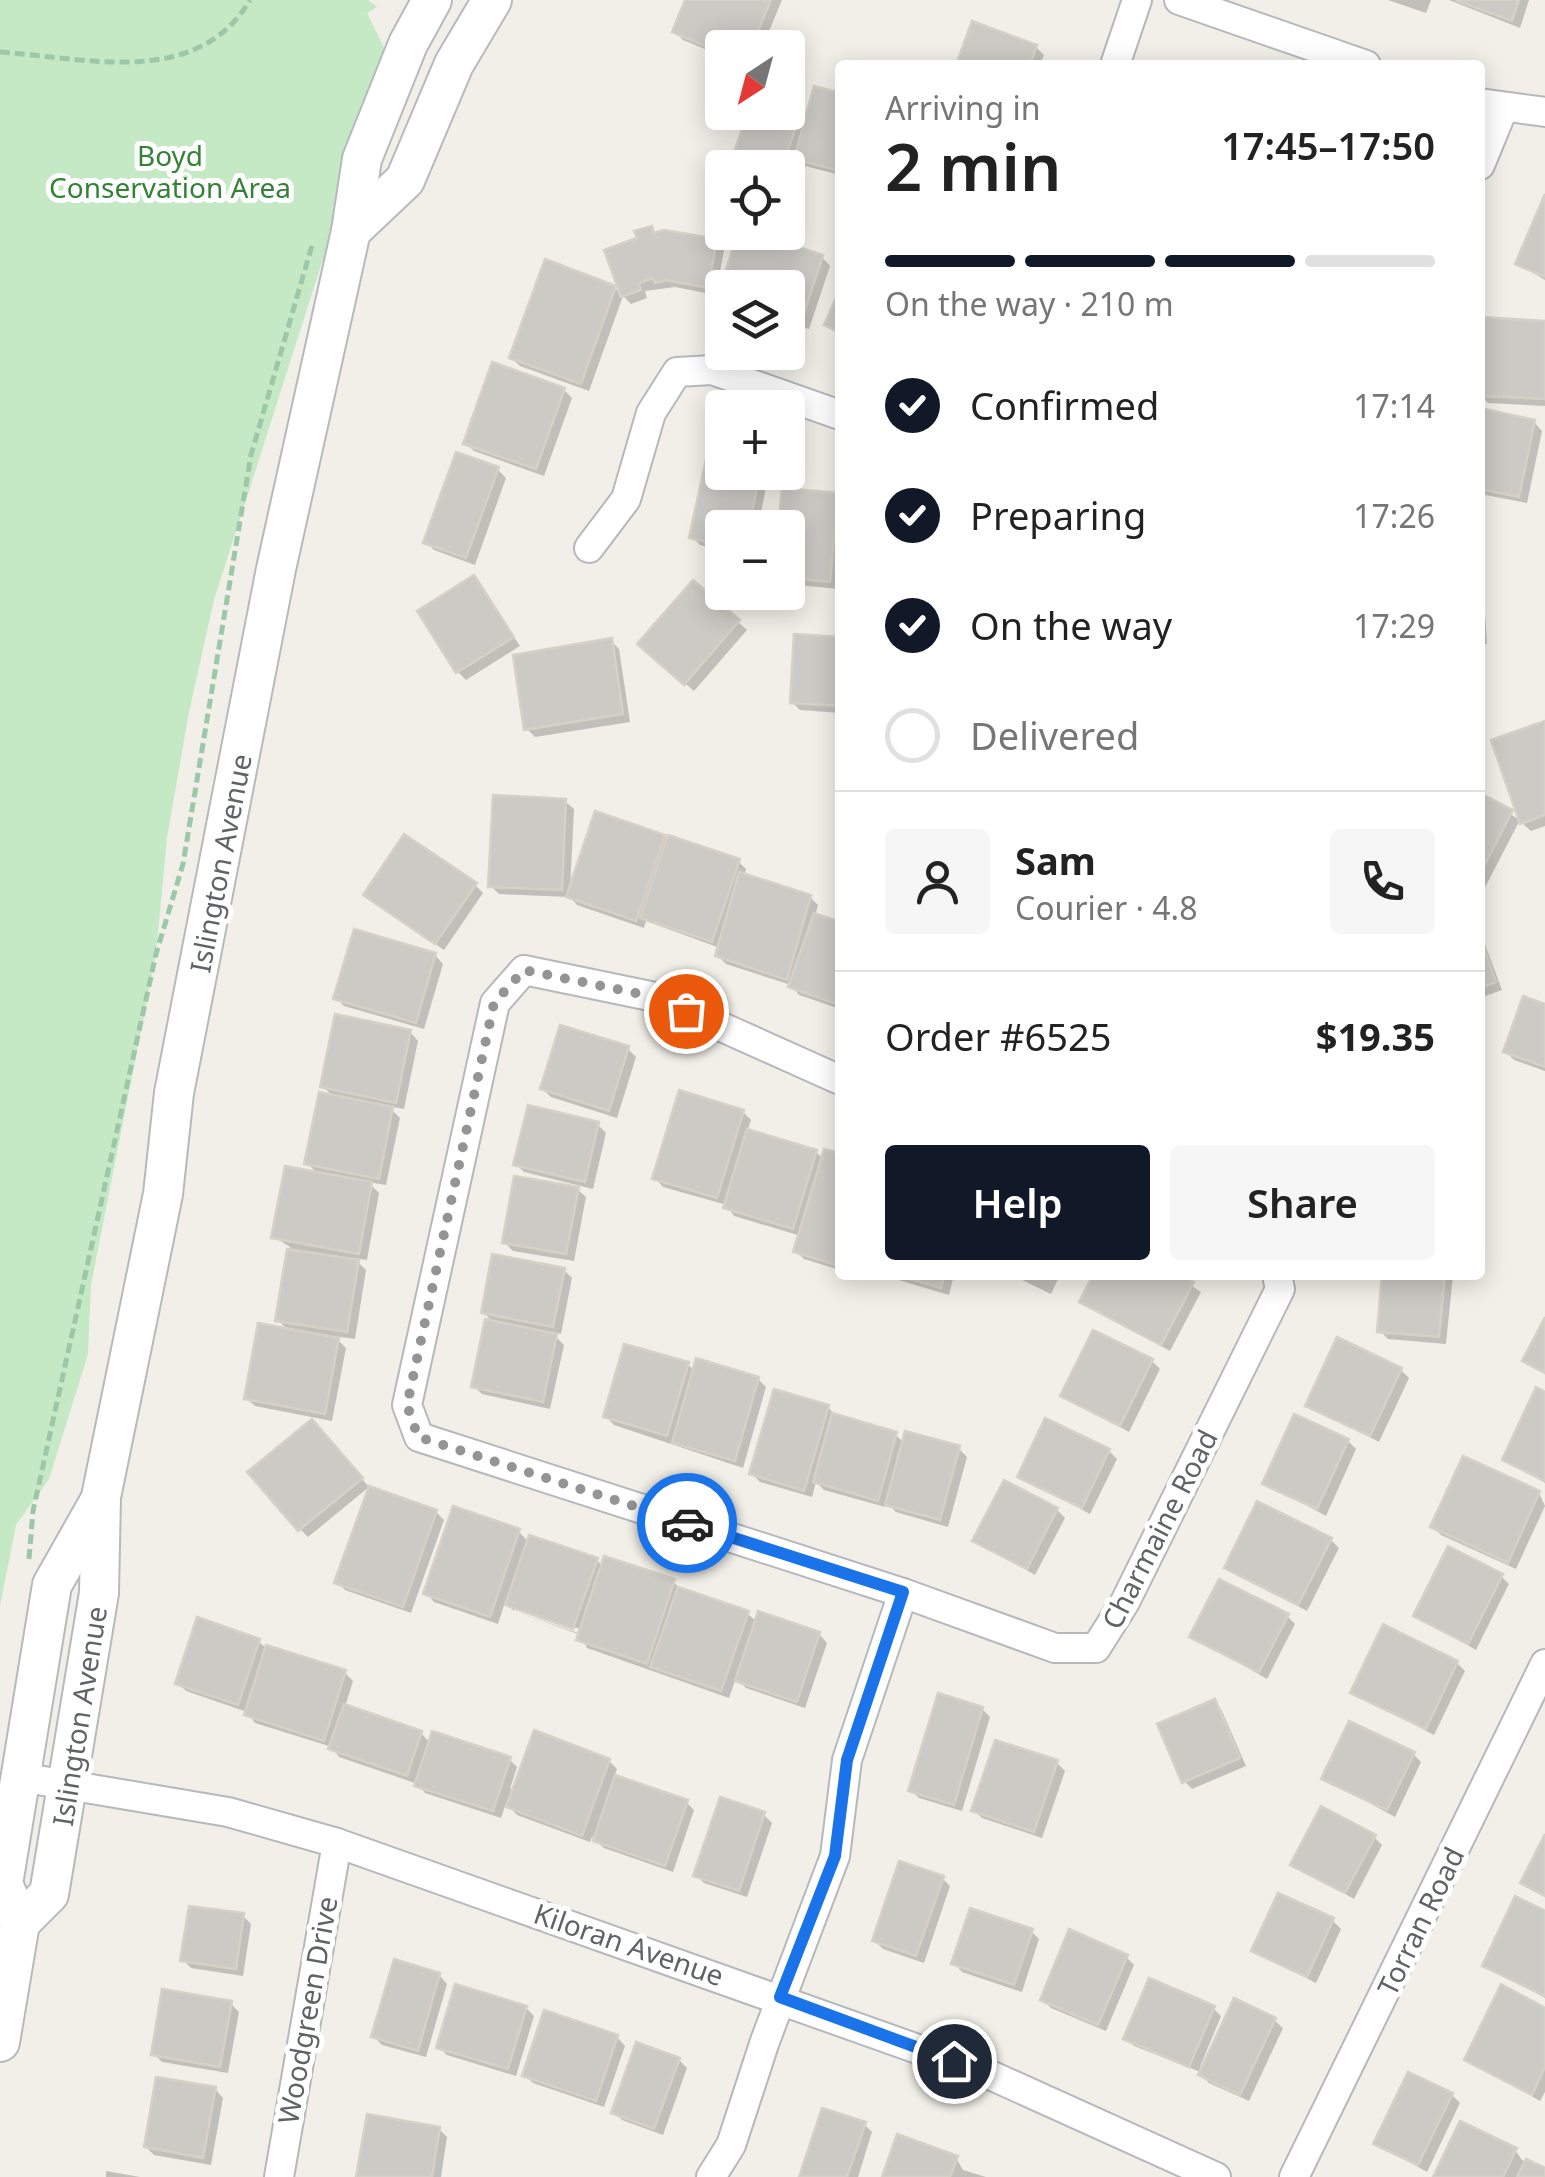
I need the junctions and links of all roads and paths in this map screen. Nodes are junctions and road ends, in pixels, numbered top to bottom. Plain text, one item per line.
1 (250, 0) edge
2 (432, 0) edge
3 (1137, 0) edge
4 (1179, 0) edge
5 (477, 4) edge
6 (0, 52) edge
7 (1117, 60) edge
8 (1352, 60) edge
9 (1491, 106) edge
10 (1545, 112) edge
11 (1485, 138) edge
12 (334, 231) junction
13 (835, 413) edge
14 (589, 548) dead end
15 (835, 1078) edge
16 (1278, 1280) edge
17 (101, 1497) junction
18 (28, 1569) dead end
19 (903, 1592) junction
20 (1545, 1664) edge
21 (20, 1777) junction
22 (68, 1784) junction
23 (337, 1843) junction
24 (20, 1922) junction
25 (780, 1997) junction
26 (0, 2042) edge
27 (278, 2177) edge
28 (711, 2177) edge
29 (1216, 2177) edge
30 (1294, 2177) edge

1 - 6 path
2 - 12 main road, Islington Avenue
3 - 7 street
4 - 8 street
5 - 12 main road
9 - 10 street
9 - 11 street
12 - 17 main road, Islington Avenue
12 - 18 path
13 - 14 street
15 - 19 street
16 - 19 street, Charmaine Road
17 - 21 main road, Islington Avenue
17 - 22 main road, Islington Avenue
19 - 25 street
20 - 30 street, Torran Road
21 - 22 street, Kiloran Avenue
21 - 24 main road, Islington Avenue
22 - 23 street, Kiloran Avenue
22 - 24 main road, Islington Avenue
23 - 25 street, Kiloran Avenue
23 - 27 street, Woodgreen Drive
24 - 26 main road, Islington Avenue
25 - 28 street
25 - 29 street, Kiloran Avenue

